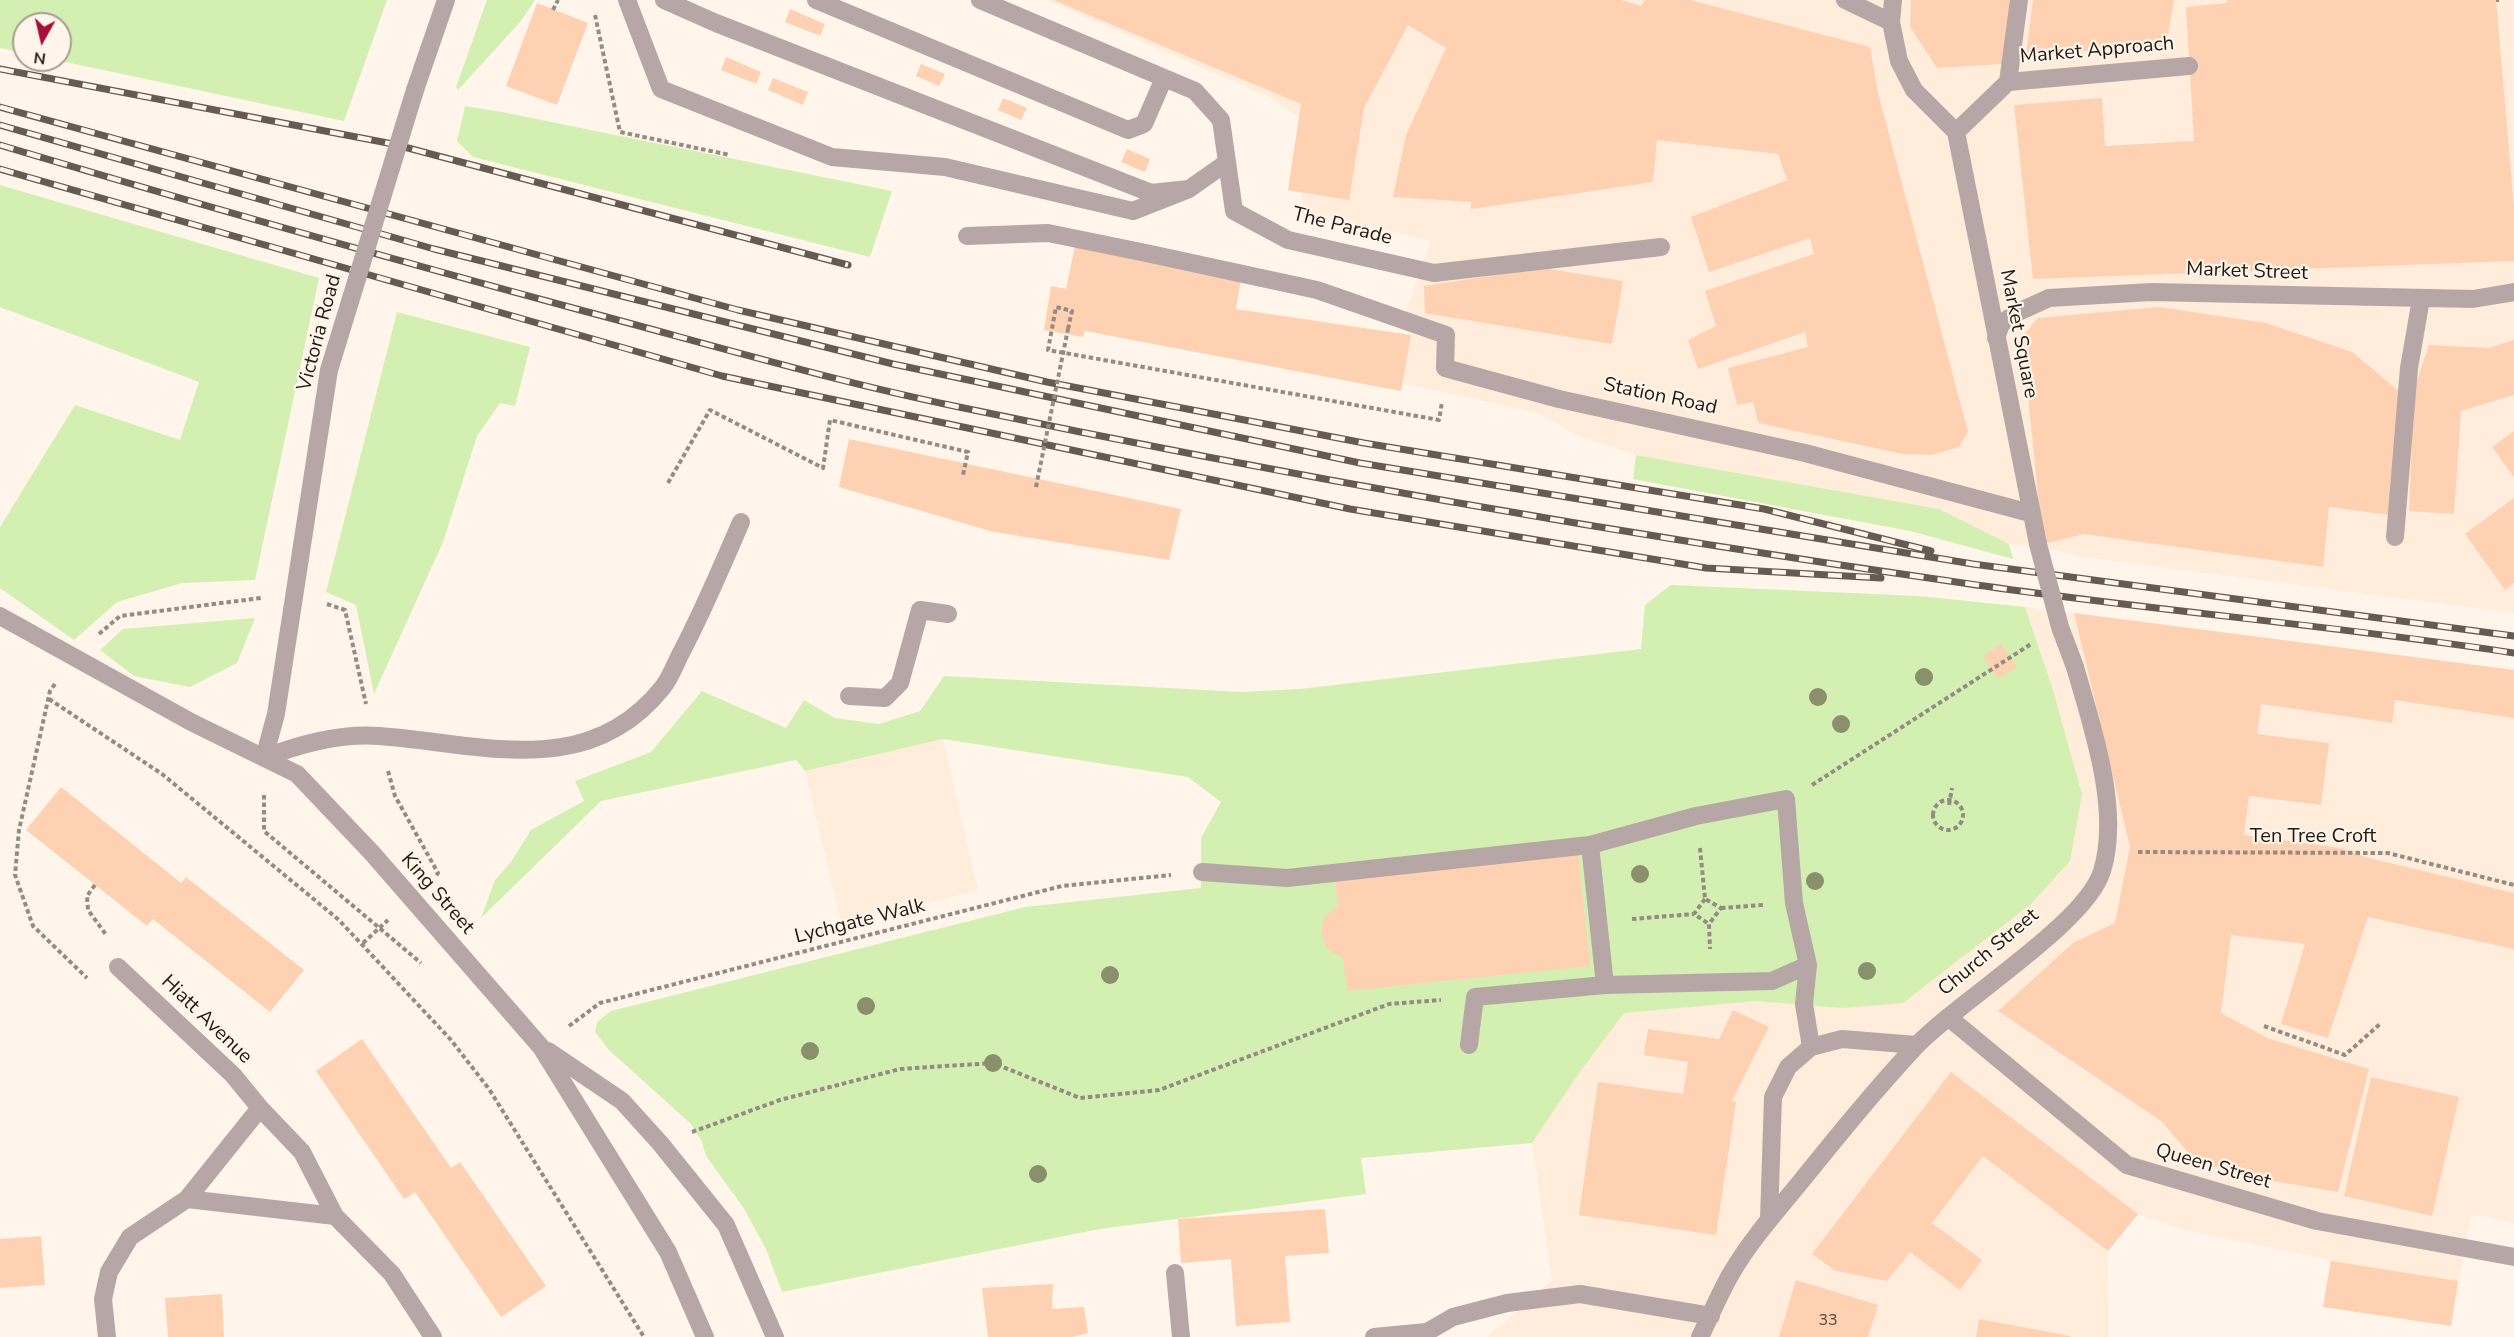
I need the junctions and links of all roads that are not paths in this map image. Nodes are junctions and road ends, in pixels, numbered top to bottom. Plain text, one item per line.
1 (446, 0) edge
2 (627, 0) edge
3 (664, 0) edge
4 (816, 0) edge
5 (980, 0) edge
6 (1845, 0) edge
7 (1893, 0) edge
8 (2019, 0) edge
9 (1891, 22) junction
10 (2189, 66) dead end
11 (1164, 78) junction
12 (2008, 82) junction
13 (1956, 132) junction
14 (1226, 163) junction
15 (1189, 189) junction
16 (967, 236) dead end
17 (1661, 247) dead end
18 (2514, 292) edge
19 (2421, 300) junction
20 (1995, 338) junction
21 (2030, 513) junction
22 (741, 522) dead end
23 (2395, 537) dead end
24 (2038, 544) joint
25 (948, 614) dead end
26 (0, 616) edge
27 (849, 696) dead end
28 (264, 758) junction
29 (1590, 845) junction
30 (1202, 872) road end
31 (1808, 965) junction
32 (118, 967) road end
33 (1605, 985) junction
34 (1948, 1017) junction
35 (1469, 1045) dead end
36 (1916, 1045) junction
37 (541, 1047) junction
38 (1811, 1047) junction
39 (260, 1108) junction
40 (187, 1199) junction
41 (335, 1216) junction
42 (1769, 1220) junction
43 (2514, 1257) edge
44 (1175, 1273) dead end
45 (1711, 1316) junction
46 (1427, 1335) edge
47 (107, 1337) edge
48 (433, 1337) edge
49 (705, 1337) edge
50 (775, 1337) edge
51 (1180, 1337) edge
52 (1374, 1337) edge
53 (1701, 1337) edge

1 - 28 street, Victoria Road, bridge
2 - 15 street
3 - 15 street
4 - 11 street
5 - 11 street, The Parade
6 - 9 street
7 - 9 street
8 - 12 street
9 - 13 street
10 - 12 street, Market Approach
11 - 14 street, The Parade
12 - 13 street
13 - 20 street, Market Square
14 - 15 street
14 - 17 street, The Parade
16 - 21 street, Station Road
18 - 19 street, Market Street
19 - 20 street, Market Street
19 - 23 street
20 - 21 street, Market Square
21 - 24 street, Market Square
22 - 28 street
24 - 34 street, Church Street, bridge
25 - 27 street
26 - 28 street, King Street
28 - 37 street, King Street
29 - 30 street
29 - 31 street
29 - 33 street
31 - 33 street
31 - 38 street
32 - 39 street, Hiatt Avenue
33 - 35 street
34 - 36 street, Church Street
34 - 43 street, Queen Street
36 - 38 street
36 - 42 street, Church Street
37 - 49 street, King Street
37 - 50 street
38 - 42 street
39 - 40 street
39 - 41 street, Hiatt Avenue
40 - 41 street
40 - 47 street
41 - 48 street, Hiatt Avenue
42 - 45 street, Church Street
44 - 51 street
45 - 46 street
45 - 53 street, Church Street
46 - 52 street

